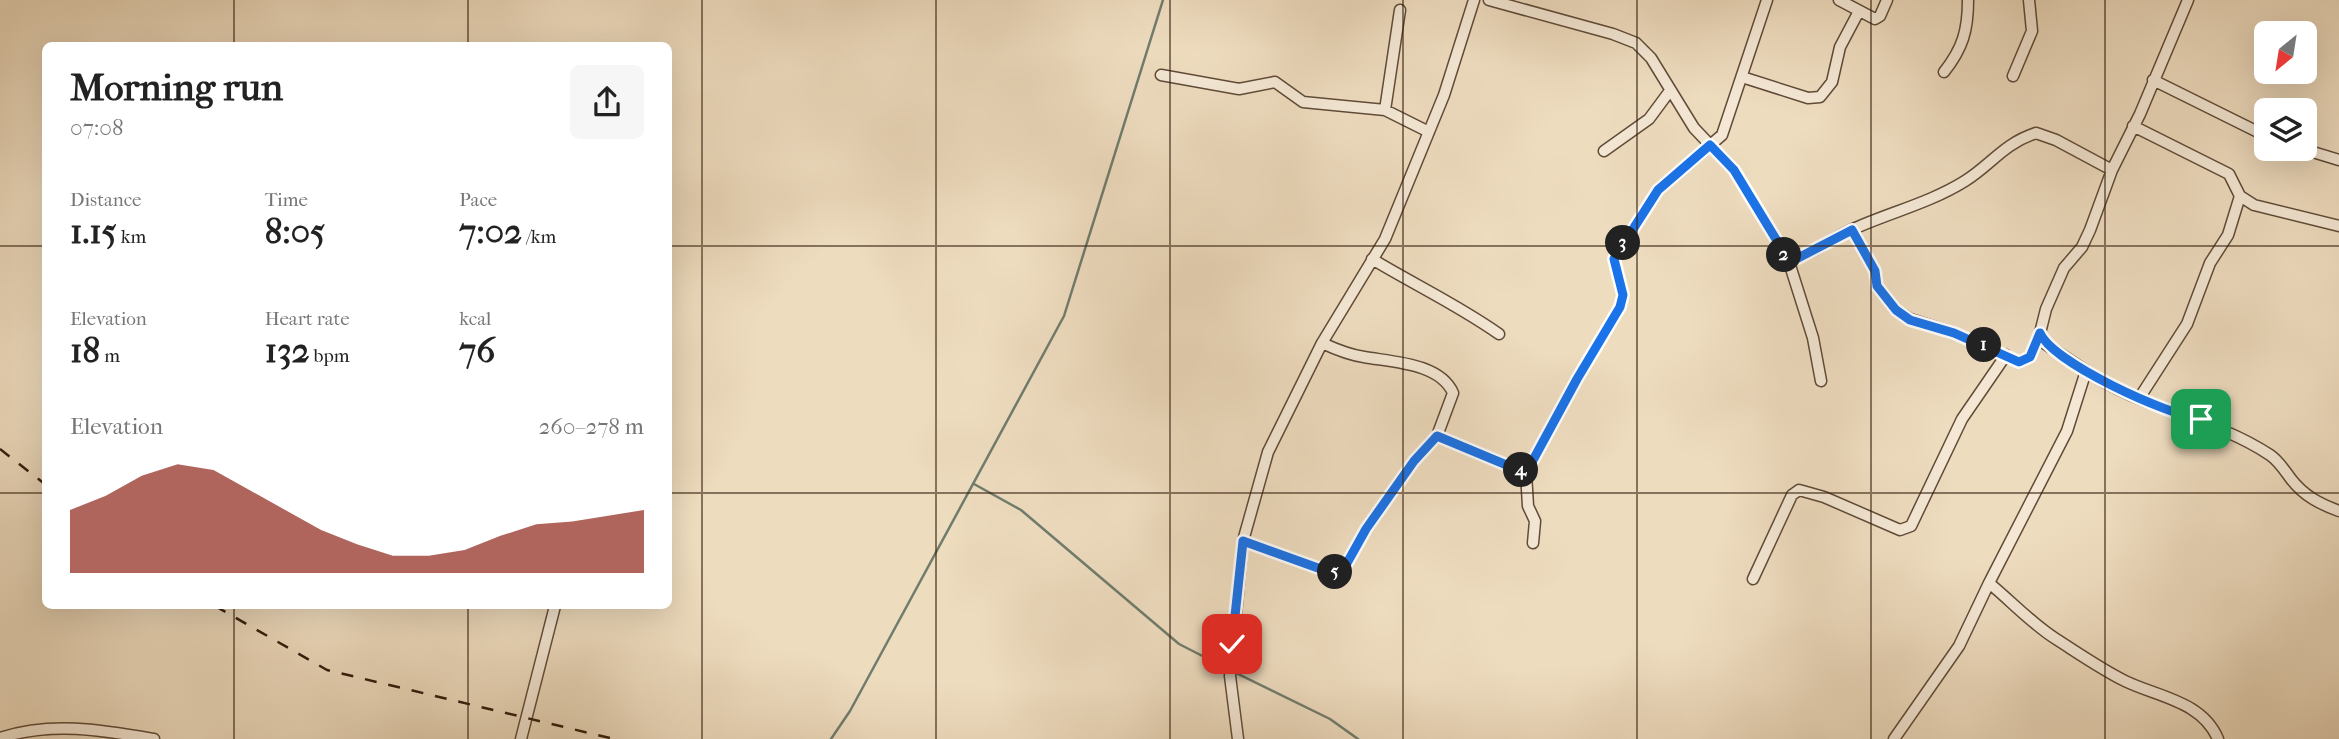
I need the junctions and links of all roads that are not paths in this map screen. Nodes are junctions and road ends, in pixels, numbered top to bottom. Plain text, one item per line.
1 (1474, 0) edge
2 (1489, 0) edge
3 (1767, 0) edge
4 (1839, 0) edge
5 (1887, 0) edge
6 (1968, 0) edge
7 (2029, 0) edge
8 (2188, 0) edge
9 (1400, 10) dead end
10 (1858, 13) junction
11 (1944, 72) dead end
12 (1161, 75) dead end
13 (2013, 76) dead end
14 (1742, 77) junction
15 (2153, 80) junction
16 (1670, 92) junction
17 (1385, 110) junction
18 (2133, 126) junction
19 (2254, 130) edge
20 (1429, 132) junction
21 (1710, 145) junction
22 (1604, 151) dead end
23 (2317, 153) edge
24 (2339, 160) edge
25 (2112, 170) junction
26 (2240, 196) junction
27 (2339, 226) edge
28 (1852, 230) junction
29 (1372, 259) junction
30 (1788, 259) junction
31 (2040, 333) junction
32 (1499, 334) dead end
33 (1322, 343) junction
34 (2006, 355) junction
35 (2086, 371) junction
36 (1822, 381) dead end
37 (2140, 397) junction
38 (1437, 436) junction
39 (1526, 473) junction
40 (2339, 511) edge
41 (1243, 541) junction
42 (1533, 543) dead end
43 (1753, 579) dead end
44 (1989, 583) junction
45 (554, 609) edge
46 (0, 738) edge
47 (154, 739) edge
48 (521, 739) edge
49 (1238, 739) edge
50 (1894, 739) edge
51 (2218, 739) edge

1 - 20 street
2 - 16 street
3 - 14 street
4 - 10 street
5 - 10 street
6 - 11 street
7 - 13 street
8 - 15 street
9 - 17 street
10 - 14 street
12 - 17 street
14 - 21 street
15 - 18 street
15 - 19 street
16 - 21 street
16 - 22 street
17 - 20 street
18 - 25 street
18 - 26 street
20 - 29 street
21 - 30 street
21 - 39 street
23 - 24 street
25 - 28 street
25 - 31 street
26 - 27 street
26 - 37 street
28 - 30 street
28 - 34 street
29 - 32 street
29 - 33 street
30 - 36 street
31 - 34 street
31 - 35 street
33 - 38 street
33 - 41 street
34 - 43 street
35 - 37 street
35 - 44 street
37 - 40 street
38 - 39 street
38 - 41 street
39 - 42 street
41 - 49 street
44 - 50 street
44 - 51 street
45 - 48 street
46 - 47 street

